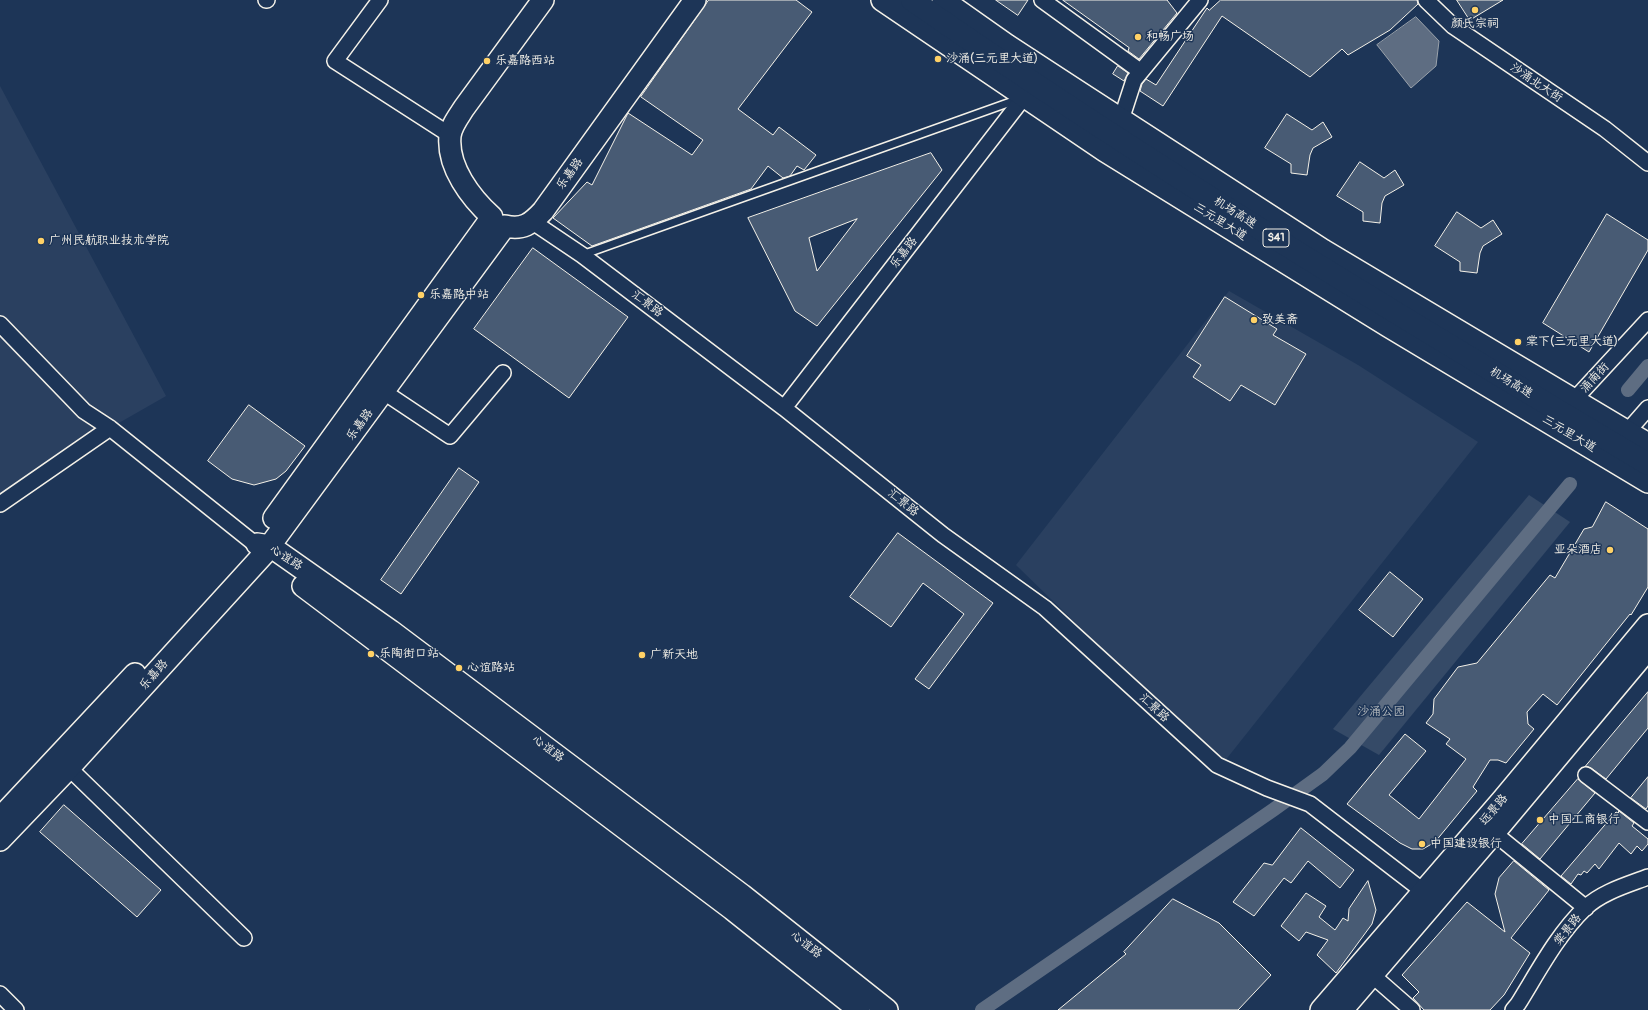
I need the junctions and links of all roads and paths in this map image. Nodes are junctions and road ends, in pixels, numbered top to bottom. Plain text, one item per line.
1 (380, 0) edge
2 (543, 0) edge
3 (695, 0) edge
4 (882, 0) edge
5 (912, 0) edge
6 (944, 0) edge
7 (1042, 0) edge
8 (1426, 0) edge
9 (1196, 1) edge
10 (1140, 71) junction
11 (1024, 97) junction
12 (1121, 120) junction
13 (450, 135) junction
14 (1648, 163) edge
15 (499, 221) junction
16 (533, 222) junction
17 (582, 255) junction
18 (1648, 320) edge
19 (0, 324) edge
20 (503, 373) dead end
21 (384, 392) junction
22 (1574, 400) junction
23 (784, 408) junction
24 (1648, 408) edge
25 (110, 428) junction
26 (1628, 432) junction
27 (1648, 444) edge
28 (1648, 464) edge
29 (1648, 482) edge
30 (0, 504) edge
31 (263, 548) junction
32 (1648, 625) edge
33 (1648, 649) edge
34 (69, 768) junction
35 (1586, 775) dead end
36 (0, 818) edge
37 (1648, 822) edge
38 (1494, 833) junction
39 (0, 840) edge
40 (1648, 877) edge
41 (1423, 891) junction
42 (1586, 908) junction
43 (244, 938) dead end
44 (1372, 975) junction
45 (0, 994) edge
46 (16, 1010) edge
47 (859, 1010) edge
48 (887, 1010) edge
49 (1321, 1010) edge
50 (1342, 1010) edge
51 (1412, 1010) edge
52 (1513, 1010) edge

1 - 13 street
2 - 13 street
3 - 16 street, 乐嘉路
4 - 11 street, 三元里大道
5 - 28 highway, 机场高速 / S41
6 - 12 street
7 - 10 street
8 - 14 street, 沙涌北大街
9 - 10 street
10 - 12 street
11 - 17 lane
11 - 23 street, 乐嘉路
11 - 29 street, 三元里大道
12 - 22 street
13 - 15 street
15 - 16 street, 乐嘉路
15 - 21 street, 乐嘉路
15 - 31 street, 乐嘉路
16 - 17 street, 汇景路
17 - 23 street, 汇景路
18 - 22 street, 涌南街
19 - 25 street
20 - 21 street
21 - 31 street, 乐嘉路
22 - 26 street
23 - 41 street, 汇景路
24 - 26 street
25 - 30 street
25 - 31 street
26 - 27 street
31 - 34 street, 乐嘉路
31 - 36 street, 乐嘉路
31 - 47 street, 心谊路
31 - 48 street, 心谊路
32 - 41 street, 远景路
33 - 38 street, 远景路
34 - 39 street, 乐嘉路
34 - 43 street
35 - 37 street
38 - 42 street
38 - 44 street, 远景路
40 - 42 street, 棠景路
41 - 49 street, 远景路
42 - 52 street, 棠景路
44 - 50 street, 远景路
44 - 51 street
45 - 46 street

